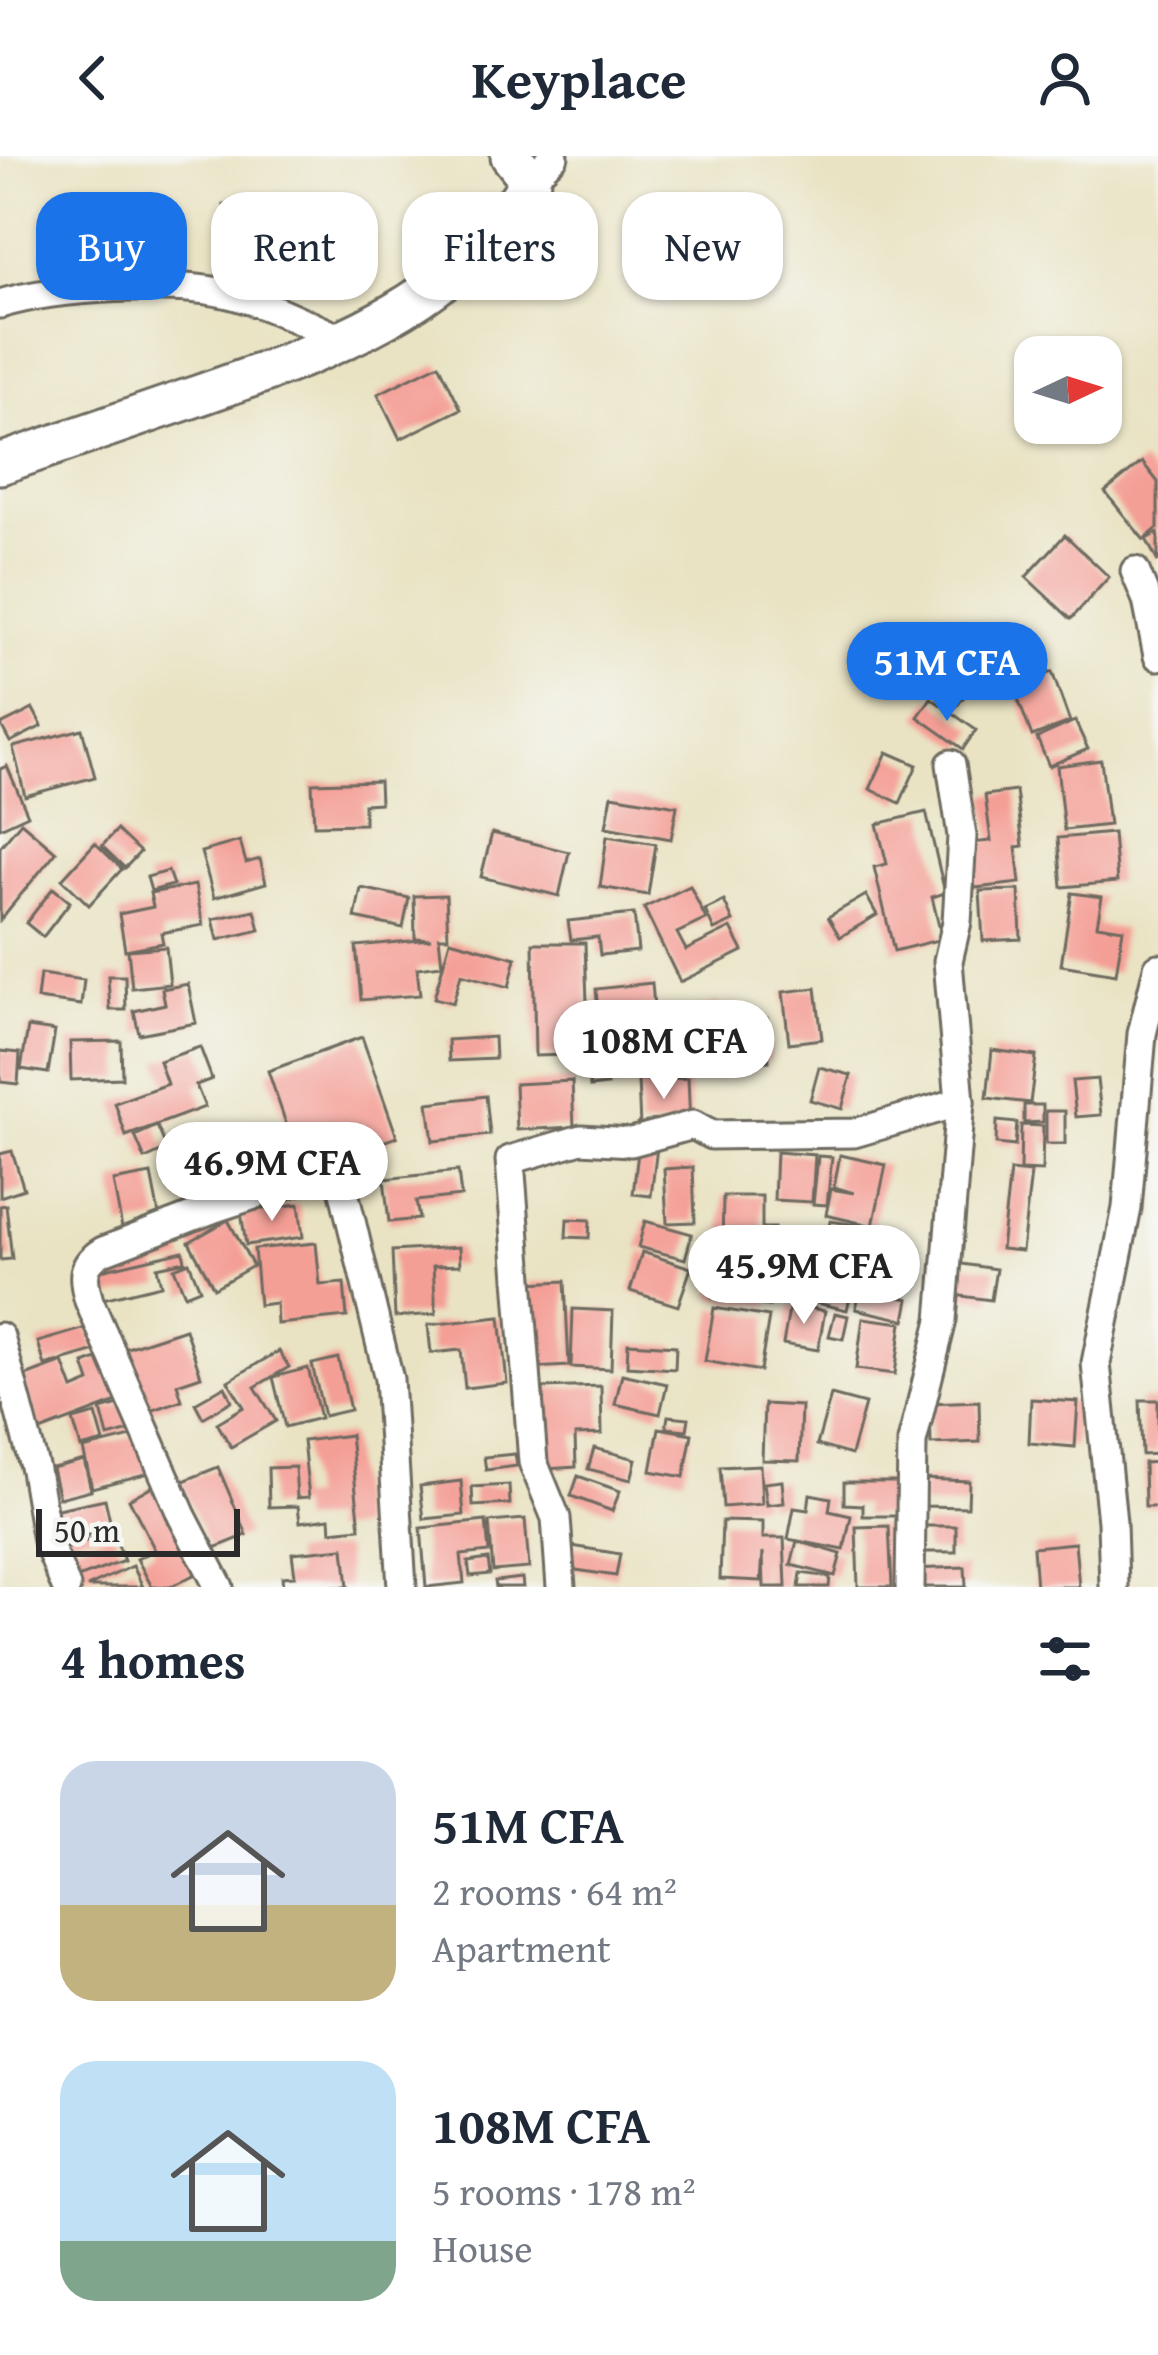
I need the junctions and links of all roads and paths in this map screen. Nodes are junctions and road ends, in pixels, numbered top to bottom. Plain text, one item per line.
1 (532, 164) edge
2 (0, 304) edge
3 (346, 341) junction
4 (0, 464) edge
5 (1136, 571) dead end
6 (1158, 656) edge
7 (950, 764) dead end
8 (1158, 968) edge
9 (960, 1102) junction
10 (0, 1337) edge
11 (66, 1587) edge
12 (219, 1587) edge
13 (402, 1587) edge
14 (561, 1587) edge
15 (910, 1587) edge
16 (1114, 1587) edge

1 - 3 main road
2 - 3 street
3 - 4 main road
5 - 6 street
7 - 9 street
8 - 16 street
9 - 14 street
9 - 15 street
10 - 11 street
12 - 13 street

